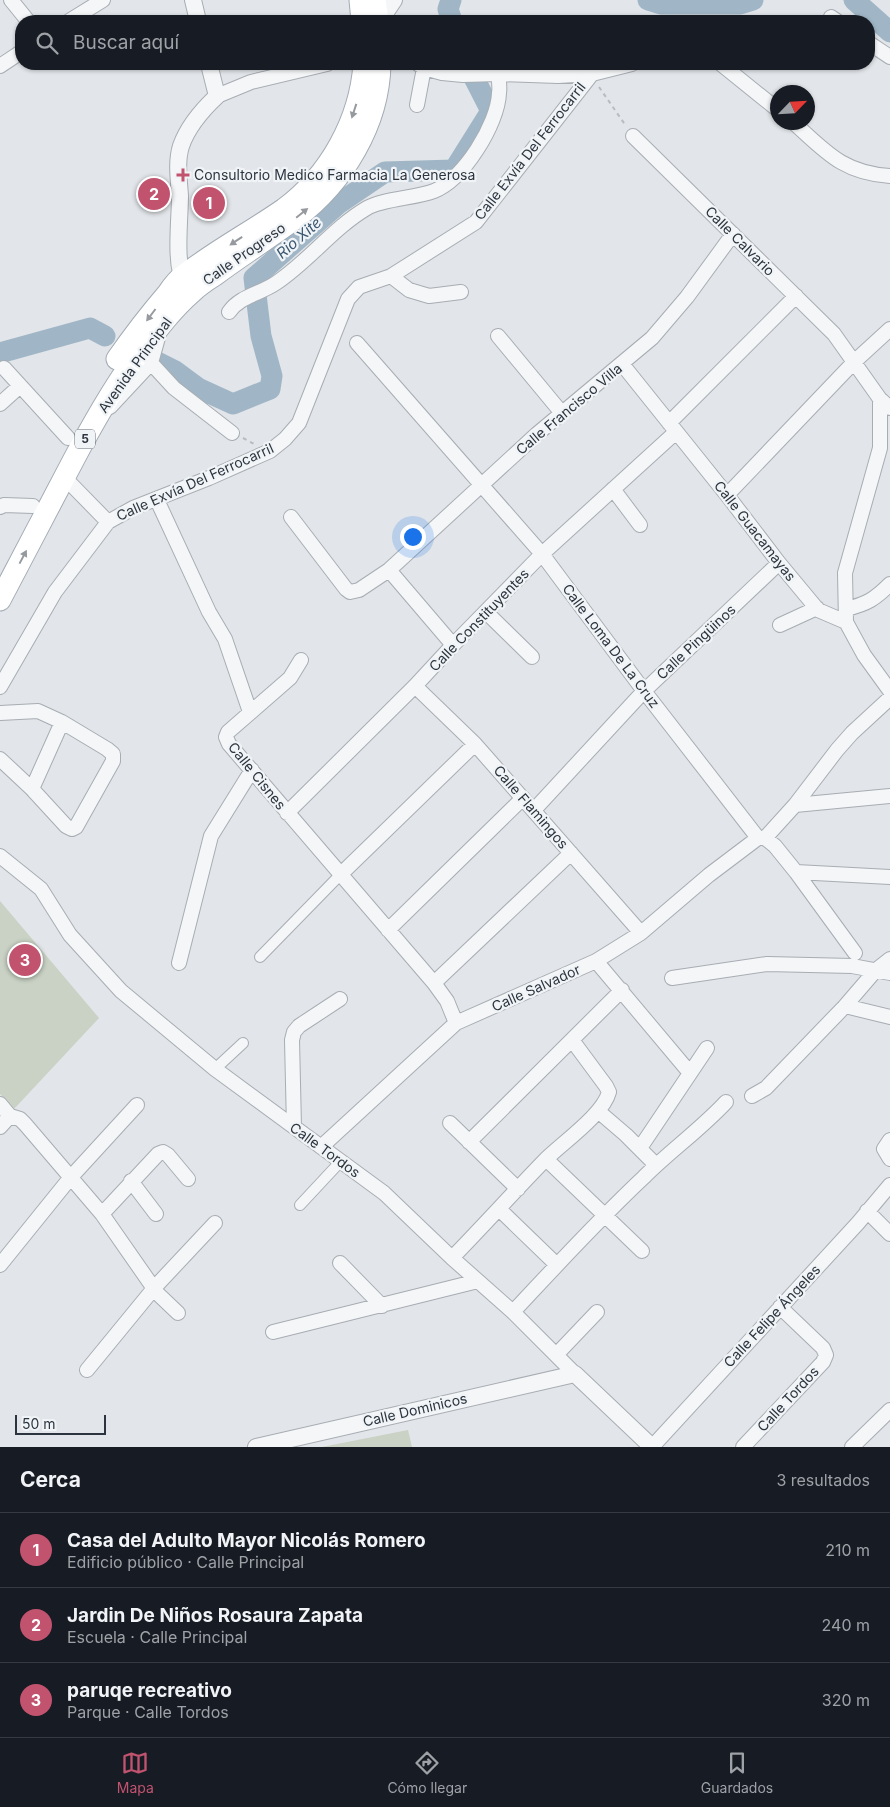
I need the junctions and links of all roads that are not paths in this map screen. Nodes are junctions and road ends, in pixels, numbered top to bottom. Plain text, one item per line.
1 (11, 0) edge
2 (103, 0) edge
3 (193, 0) edge
4 (360, 0) edge
5 (375, 0) edge
6 (394, 0) edge
7 (23, 15) edge
8 (79, 15) edge
9 (197, 15) edge
10 (361, 15) edge
11 (378, 15) edge
12 (383, 15) edge
13 (875, 47) edge
14 (15, 56) edge
15 (890, 57) edge
16 (0, 66) edge
17 (210, 70) edge
18 (302, 70) edge
19 (363, 70) edge
20 (379, 70) edge
21 (420, 70) edge
22 (433, 70) edge
23 (608, 70) edge
24 (728, 70) edge
25 (493, 74) junction
26 (592, 74) junction
27 (217, 96) junction
28 (770, 104) edge
29 (416, 105) dead end
30 (802, 130) edge
31 (633, 136) road end
32 (890, 166) edge
33 (866, 173) junction
34 (890, 176) edge
35 (733, 234) junction
36 (391, 276) junction
37 (186, 284) junction
38 (461, 292) dead end
39 (796, 296) junction
40 (228, 312) dead end
41 (162, 325) junction
42 (890, 329) edge
43 (498, 336) dead end
44 (357, 343) dead end
45 (855, 361) junction
46 (151, 363) junction
47 (622, 364) junction
48 (4, 368) dead end
49 (20, 386) junction
50 (885, 403) edge
51 (0, 404) edge
52 (561, 412) junction
53 (94, 421) junction
54 (672, 428) junction
55 (232, 433) road end
56 (68, 438) junction
57 (64, 477) junction
58 (481, 485) junction
59 (613, 489) junction
60 (727, 495) junction
61 (157, 500) junction
62 (1, 504) edge
63 (33, 506) junction
64 (290, 517) dead end
65 (108, 522) junction
66 (640, 525) dead end
67 (542, 554) junction
68 (779, 563) junction
69 (0, 569) edge
70 (389, 570) junction
71 (890, 584) edge
72 (0, 600) edge
73 (817, 608) junction
74 (486, 612) junction
75 (846, 615) junction
76 (780, 625) dead end
77 (453, 645) junction
78 (532, 656) dead end
79 (301, 660) dead end
80 (415, 686) junction
81 (0, 687) edge
82 (644, 691) junction
83 (890, 691) edge
84 (890, 698) edge
85 (250, 712) junction
86 (0, 713) edge
87 (62, 722) junction
88 (475, 744) junction
89 (0, 759) edge
90 (252, 770) junction
91 (32, 789) junction
92 (890, 796) edge
93 (523, 798) junction
94 (795, 806) junction
95 (534, 810) junction
96 (287, 813) junction
97 (762, 838) junction
98 (571, 853) junction
99 (0, 856) edge
100 (796, 872) junction
101 (341, 874) junction
102 (890, 877) edge
103 (388, 930) junction
104 (641, 933) junction
105 (855, 953) dead end
106 (260, 957) dead end
107 (890, 959) edge
108 (596, 961) junction
109 (179, 963) dead end
110 (883, 972) edge
111 (672, 978) dead end
112 (434, 983) junction
113 (622, 990) junction
114 (340, 999) dead end
115 (845, 1006) junction
116 (890, 1017) edge
117 (456, 1023) junction
118 (572, 1040) junction
119 (243, 1043) dead end
120 (707, 1048) dead end
121 (215, 1068) junction
122 (690, 1074) junction
123 (752, 1096) dead end
124 (726, 1102) dead end
125 (0, 1104) edge
126 (137, 1105) dead end
127 (598, 1111) junction
128 (10, 1116) junction
129 (450, 1123) dead end
130 (294, 1126) junction
131 (0, 1127) edge
132 (890, 1140) edge
133 (469, 1142) junction
134 (321, 1147) junction
135 (640, 1148) junction
136 (546, 1159) junction
137 (890, 1159) edge
138 (341, 1161) junction
139 (656, 1165) junction
140 (70, 1177) junction
141 (188, 1179) dead end
142 (131, 1181) junction
143 (890, 1185) edge
144 (518, 1189) junction
145 (300, 1205) dead end
146 (499, 1209) junction
147 (867, 1211) junction
148 (102, 1214) junction
149 (156, 1214) dead end
150 (605, 1214) junction
151 (215, 1223) dead end
152 (890, 1234) edge
153 (642, 1251) dead end
154 (452, 1258) junction
155 (340, 1263) dead end
156 (0, 1265) edge
157 (557, 1265) junction
158 (478, 1282) junction
159 (155, 1287) junction
160 (382, 1306) junction
161 (780, 1307) junction
162 (513, 1312) junction
163 (597, 1312) dead end
164 (178, 1313) dead end
165 (273, 1332) dead end
166 (556, 1355) junction
167 (87, 1370) dead end
168 (575, 1374) junction
169 (890, 1411) edge
170 (256, 1447) edge
171 (652, 1447) edge
172 (743, 1447) edge
173 (852, 1447) edge

1 - 7 street
2 - 8 street
3 - 9 street
4 - 10 main road
5 - 11 main road
6 - 12 street
13 - 15 street
14 - 16 street
17 - 27 street
18 - 27 street
19 -> 37 main road, Calle Progreso / 5
37 -> 20 main road, Calle Progreso / 5
21 - 29 street
22 - 25 street
23 - 26 street
24 - 28 street
25 - 26 street
25 - 40 street
26 - 36 street, Calle Exvía Del Ferrocarril
27 - 37 street
30 - 33 street
31 - 35 street, Calle Calvario
32 - 33 street
33 - 34 street
35 - 39 street, Calle Calvario
35 - 47 street, Calle Francisco Villa
36 - 38 street
36 - 61 street, Calle Exvía Del Ferrocarril
37 - 41 main road, Avenida Principal / 5
37 -> 56 main road, Avenida Principal / 5
39 - 45 street, Calle Calvario
39 - 54 street, Calle Constituyentes
41 - 46 street
41 - 53 main road, Avenida Principal / 5
42 - 45 street
43 - 52 street
44 - 58 street, Calle Loma De La Cruz
45 - 50 street, Calle Calvario
45 - 60 street
46 - 53 street
46 - 55 street
47 - 52 street, Calle Francisco Villa
47 - 54 street, Calle Guacamayas
48 - 49 street
49 - 51 street
49 - 56 street
50 - 75 street
52 - 58 street, Calle Francisco Villa
53 - 57 main road, Avenida Principal / 5
54 - 59 street, Calle Constituyentes
54 - 60 street, Calle Guacamayas
56 - 63 main road, Avenida Principal / 5
57 - 65 street
72 -> 57 main road, Avenida Principal / 5
58 - 67 street, Calle Loma De La Cruz
58 - 70 street, Calle Francisco Villa
59 - 66 street
59 - 67 street, Calle Constituyentes
60 - 68 street, Calle Guacamayas
61 - 65 street, Calle Exvía Del Ferrocarril
61 - 85 street
62 - 63 street
63 - 69 main road, Avenida Principal / 5
64 - 70 street, Calle Francisco Villa
65 - 81 street, Calle Exvía Del Ferrocarril
67 - 74 street, Calle Constituyentes
67 - 82 street, Calle Loma De La Cruz
68 - 73 street, Calle Guacamayas
68 - 82 street, Calle Pingüinos
70 - 77 street
71 - 75 street
73 - 75 street, Calle Guacamayas
73 - 76 street
74 - 77 street, Calle Constituyentes
74 - 78 street
75 - 83 street
77 - 80 street, Calle Constituyentes
79 - 85 street
80 - 88 street, Calle Flamingos
80 - 96 street, Calle Constituyentes
82 - 95 street, Calle Pingüinos
82 - 97 street, Calle Loma De La Cruz
84 - 94 street, Calle Salvador
85 - 90 street, Calle Cisnes
86 - 87 street
87 - 91 street
87 - 91 street
88 - 93 street, Calle Flamingos
88 - 101 street
89 - 91 street
90 - 96 street, Calle Cisnes
90 - 109 street
92 - 94 street
93 - 95 street, Calle Flamingos
93 - 103 street
94 - 97 street, Calle Salvador
95 - 98 street, Calle Flamingos
96 - 101 street, Calle Cisnes
97 - 100 street, Calle Loma De La Cruz
97 - 104 street, Calle Salvador
98 - 104 street, Calle Flamingos
98 - 112 street
99 - 121 street, Calle Tordos
100 - 102 street
100 - 105 street, Calle Loma De La Cruz
101 - 103 street, Calle Cisnes
101 - 106 street
103 - 112 street, Calle Cisnes
104 - 108 street, Calle Salvador
107 - 110 street
108 - 113 street
108 - 117 street, Calle Salvador
110 - 111 street
110 - 115 street
112 - 117 street, Calle Cisnes
113 - 118 street
113 - 122 street
114 - 130 street
115 - 116 street
115 - 123 street
117 - 134 street, Calle Salvador
118 - 127 street
118 - 133 street
119 - 121 street
120 - 122 street
121 - 130 street, Calle Tordos
122 - 135 street
124 - 139 street
125 - 128 street
126 - 140 street
127 - 135 street
127 - 136 street
128 - 131 street
128 - 140 street
129 - 133 street
130 - 134 street, Calle Tordos
132 - 137 street
133 - 144 street
134 - 138 street, Calle Tordos
135 - 139 street
136 - 144 street
136 - 150 street
138 - 145 street
138 - 154 street, Calle Tordos
139 - 150 street
140 - 148 street
140 - 156 street
141 - 142 street
142 - 148 street
142 - 149 street
143 - 147 street, Calle Felipe Ángeles
144 - 146 street
146 - 154 street
146 - 157 street
147 - 152 street
147 - 161 street, Calle Felipe Ángeles
148 - 159 street
150 - 153 street
150 - 157 street
151 - 159 street
154 - 158 street, Calle Tordos
155 - 160 street
157 - 162 street
158 - 160 street
158 - 162 street, Calle Tordos
159 - 164 street
159 - 167 street
160 - 165 street
161 - 171 street, Calle Felipe Ángeles
161 - 172 street, Calle Tordos
162 - 166 street, Calle Tordos
163 - 166 street
166 - 168 street, Calle Tordos
168 - 170 street, Calle Dominicos
168 - 171 street, Calle Tordos
169 - 173 street

